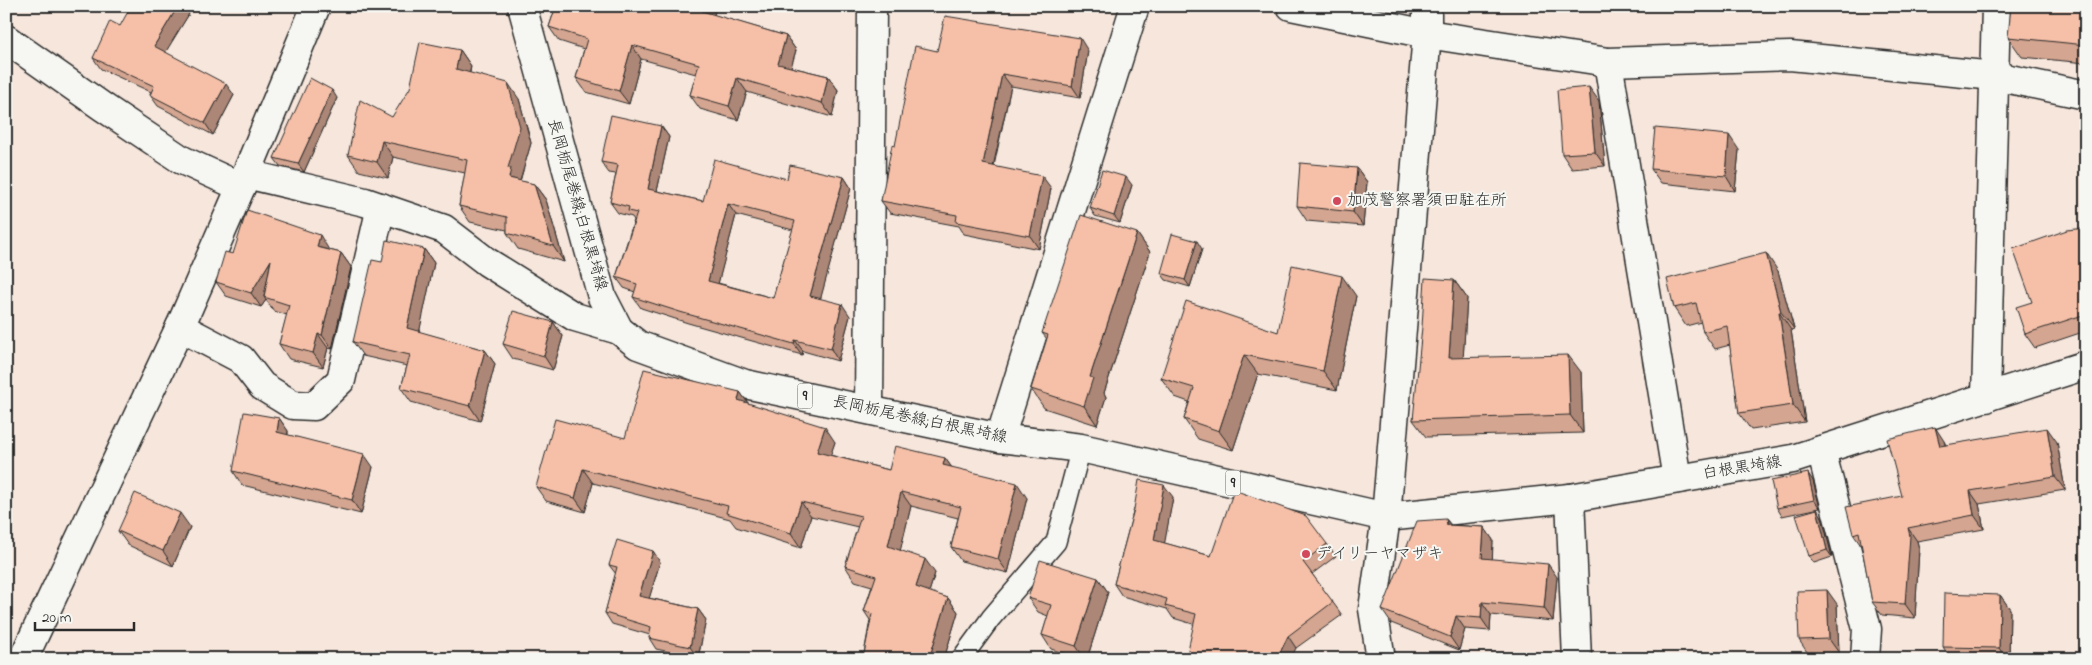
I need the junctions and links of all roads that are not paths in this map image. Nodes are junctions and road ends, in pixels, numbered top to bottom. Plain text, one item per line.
1 (316, 6) edge
2 (522, 6) edge
3 (872, 6) edge
4 (1135, 6) edge
5 (1291, 6) edge
6 (1427, 6) edge
7 (1996, 6) edge
8 (1427, 34) junction
9 (6, 39) edge
10 (1608, 62) junction
11 (1995, 76) junction
12 (2086, 95) edge
13 (244, 181) junction
14 (380, 207) junction
15 (180, 328) junction
16 (618, 330) junction
17 (2086, 365) edge
18 (1986, 398) junction
19 (869, 409) junction
20 (1000, 438) junction
21 (1081, 448) junction
22 (1821, 450) junction
23 (1677, 479) junction
24 (1570, 498) junction
25 (1386, 517) junction
26 (23, 659) edge
27 (961, 659) edge
28 (1381, 659) edge
29 (1577, 659) edge
30 (1866, 659) edge

1 - 13 street
2 - 16 street, 長岡栃尾巻線;白根黒埼線 / 9
3 - 19 street
4 - 20 street
5 - 8 street
6 - 8 street
7 - 11 street
8 - 10 street
8 - 25 street
9 - 13 street
10 - 11 street
10 - 23 street
11 - 12 street
11 - 18 street
13 - 14 street
13 - 15 street
14 - 15 street
14 - 16 street
15 - 26 street
16 - 19 street, 長岡栃尾巻線;白根黒埼線 / 9
17 - 18 street, 白根黒埼線
18 - 22 street, 白根黒埼線
19 - 20 street, 長岡栃尾巻線;白根黒埼線 / 9
20 - 21 street, 長岡栃尾巻線;白根黒埼線 / 9
21 - 25 street, 長岡栃尾巻線;白根黒埼線 / 9
21 - 27 lane
22 - 23 street, 白根黒埼線
22 - 30 street
23 - 24 street, 白根黒埼線
24 - 25 street, 白根黒埼線
24 - 29 street
25 - 28 street

